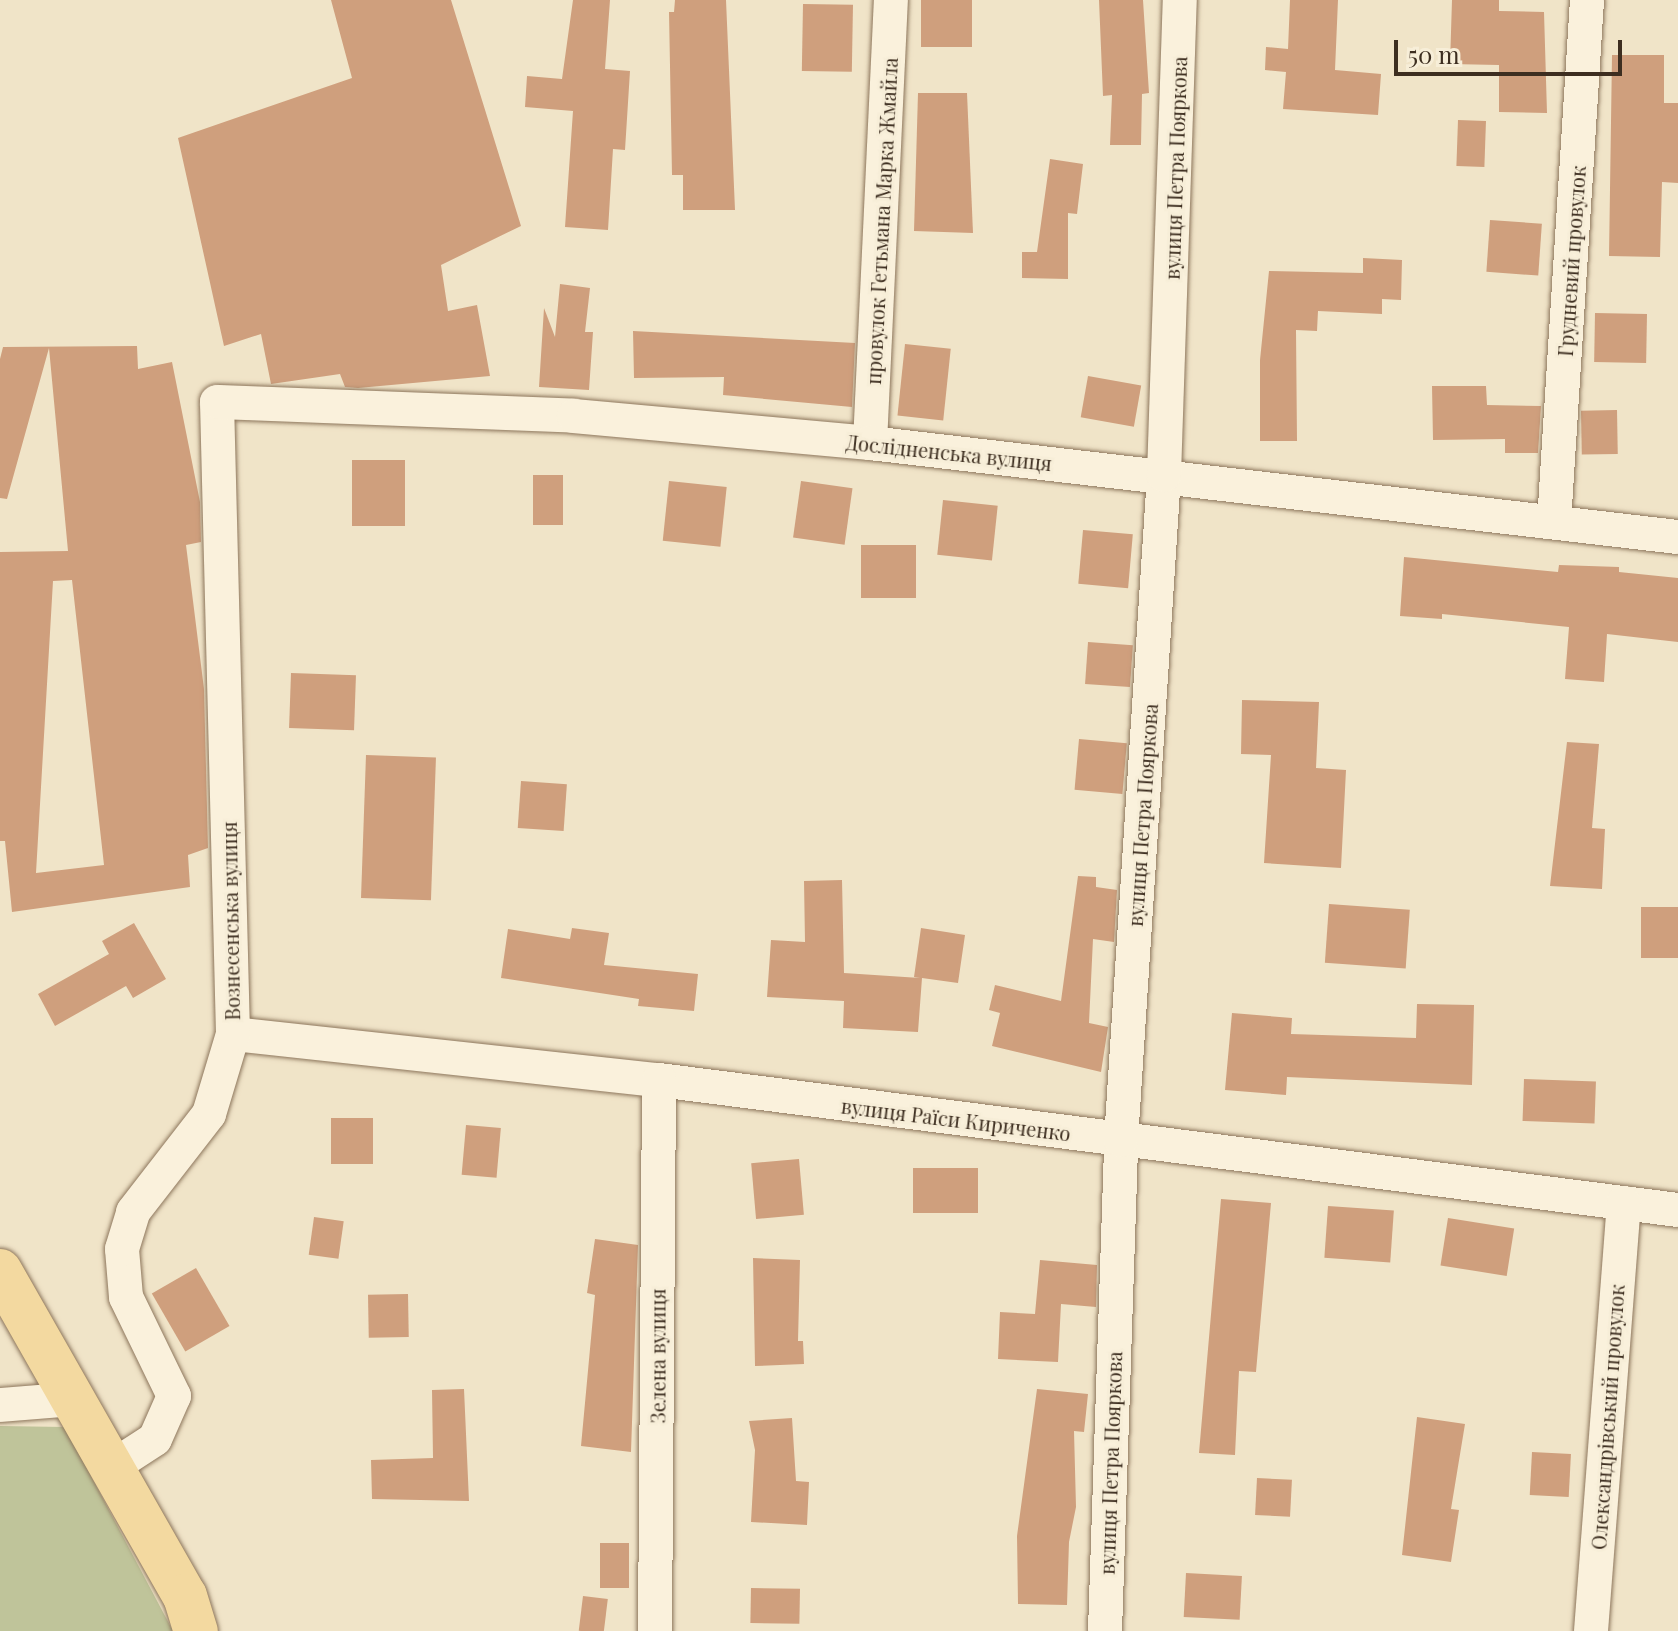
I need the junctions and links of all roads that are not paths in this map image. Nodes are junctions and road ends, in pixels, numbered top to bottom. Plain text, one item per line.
1 (891, 0) edge
2 (1180, 0) edge
3 (1587, 0) edge
4 (217, 402) joint
5 (870, 443) junction
6 (1164, 475) junction
7 (1554, 522) junction
8 (1678, 537) edge
9 (233, 1034) junction
10 (659, 1080) junction
11 (1121, 1140) junction
12 (1624, 1203) junction
13 (1678, 1210) edge
14 (0, 1271) edge
15 (75, 1399) junction
16 (0, 1405) edge
17 (112, 1467) junction
18 (196, 1631) edge
19 (655, 1631) edge
20 (1105, 1631) edge
21 (1591, 1631) edge

1 - 5 street, провулок Гетьмана Марка Жмайла
2 - 6 street, вулиця Петра Пояркова
3 - 7 street, Грудневий провулок
4 - 5 street, Дослідненська вулиця
4 - 9 street, Вознесенська вулиця
5 - 6 street, Дослідненська вулиця
6 - 7 street, Дослідненська вулиця
6 - 11 street, вулиця Петра Пояркова
7 - 8 street, Дослідненська вулиця
9 - 10 street, вулиця Раїси Кириченко
9 - 17 street, Вознесенська вулиця
10 - 11 street, вулиця Раїси Кириченко
10 - 19 street, Зелена вулиця
11 - 12 street, вулиця Раїси Кириченко
11 - 20 street, вулиця Петра Пояркова
12 - 13 street, вулиця Раїси Кириченко
12 - 21 street, Олександрівський провулок
14 - 15 main road
15 - 16 street
15 - 17 main road
17 - 18 main road

